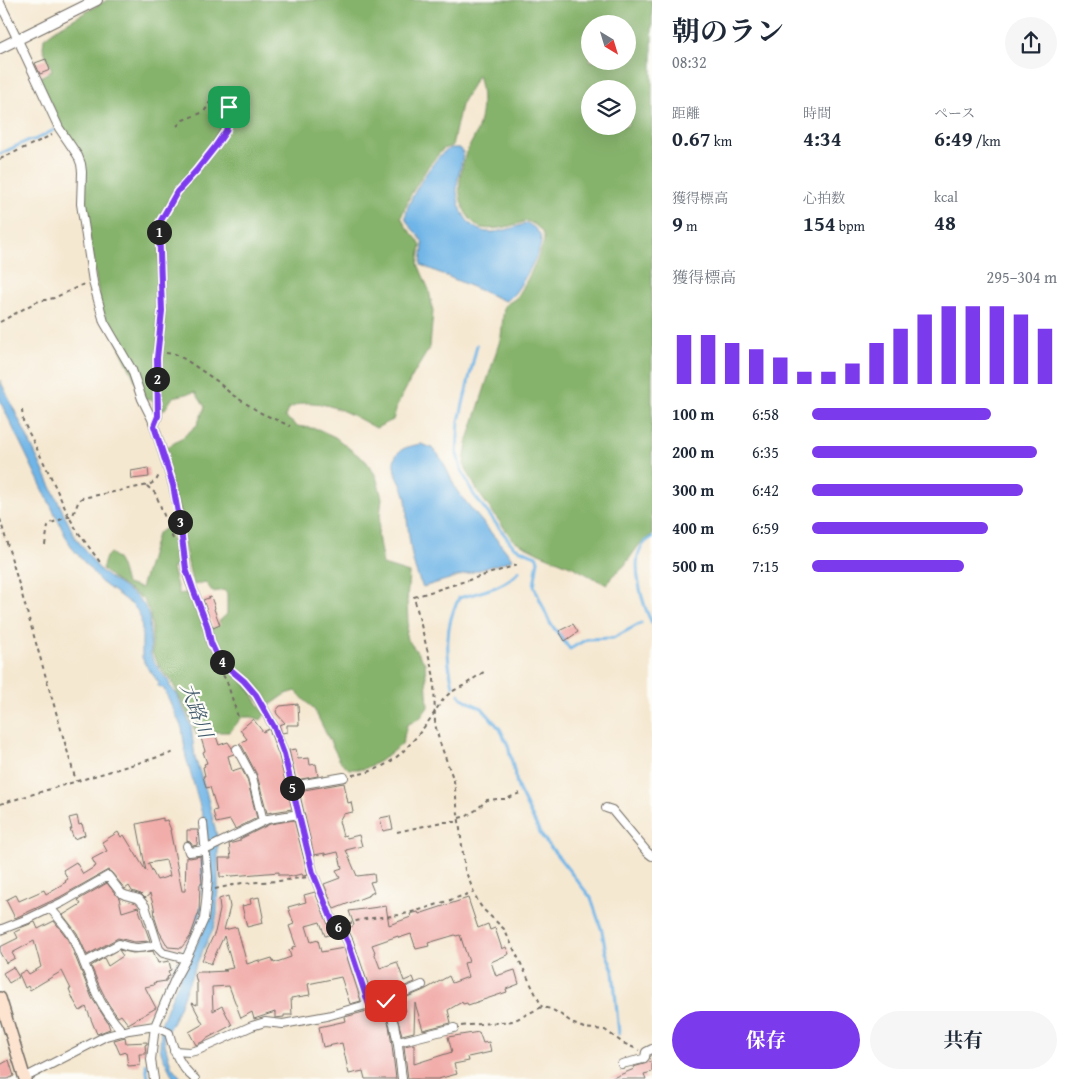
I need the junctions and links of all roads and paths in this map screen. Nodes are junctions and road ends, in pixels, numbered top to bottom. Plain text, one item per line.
1 (97, 0) edge
2 (0, 3) edge
3 (18, 40) junction
4 (0, 48) edge
5 (230, 115) joint
6 (177, 126) dead end
7 (61, 131) junction
8 (0, 159) edge
9 (93, 282) junction
10 (0, 322) edge
11 (157, 352) junction
12 (22, 410) dead end
13 (154, 426) junction
14 (290, 426) dead end
15 (165, 459) junction
16 (147, 486) junction
17 (69, 517) junction
18 (0, 519) edge
19 (45, 545) dead end
20 (184, 550) junction
21 (102, 565) dead end
22 (517, 565) dead end
23 (486, 671) dead end
24 (237, 749) dead end
25 (175, 752) dead end
26 (344, 776) joint
27 (76, 782) junction
28 (292, 786) junction
29 (520, 793) dead end
30 (0, 804) edge
31 (606, 808) dead end
32 (299, 814) junction
33 (458, 820) junction
34 (263, 821) junction
35 (203, 823) dead end
36 (397, 832) dead end
37 (187, 846) dead end
38 (205, 850) junction
39 (652, 856) edge
40 (314, 876) junction
41 (207, 890) junction
42 (474, 892) junction
43 (50, 908) junction
44 (340, 929) junction
45 (0, 930) edge
46 (157, 945) junction
47 (186, 959) junction
48 (84, 963) junction
49 (422, 985) dead end
50 (0, 998) edge
51 (386, 1001) junction
52 (369, 1005) junction
53 (542, 1007) junction
54 (157, 1027) junction
55 (454, 1028) joint
56 (123, 1032) junction
57 (398, 1042) junction
58 (174, 1050) junction
59 (649, 1050) edge
60 (622, 1064) dead end
61 (24, 1078) edge
62 (154, 1079) edge
63 (195, 1079) edge
64 (402, 1079) edge

1 - 3 street
2 - 3 street
3 - 4 street
3 - 7 street
5 - 6 path
5 - 11 street
7 - 8 path
7 - 9 street
9 - 10 path
9 - 13 street
11 - 13 street
11 - 14 path
12 - 17 path
13 - 15 street
15 - 16 path
15 - 20 street
16 - 17 path
16 - 20 path
17 - 19 path
17 - 21 path
18 - 27 path
20 - 28 street
22 - 33 path
23 - 26 path
24 - 34 street
25 - 27 path
26 - 28 street
27 - 30 path
28 - 32 street
29 - 33 path
31 - 39 street
32 - 34 street
32 - 40 street
33 - 36 path
33 - 42 path
34 - 38 street
35 - 38 street
37 - 38 street
38 - 41 street
40 - 41 path
40 - 44 street
41 - 47 street
42 - 44 path
42 - 53 path
43 - 45 street
43 - 46 street
43 - 48 street
44 - 52 street
46 - 47 street
46 - 48 street
47 - 54 street
48 - 56 street
49 - 51 street
50 - 61 main road
51 - 52 street
51 - 57 street
52 - 58 street
53 - 55 path
53 - 59 path
54 - 56 street
54 - 58 street
54 - 62 street
55 - 57 street
56 - 61 street
57 - 64 street
58 - 63 street
59 - 60 street

